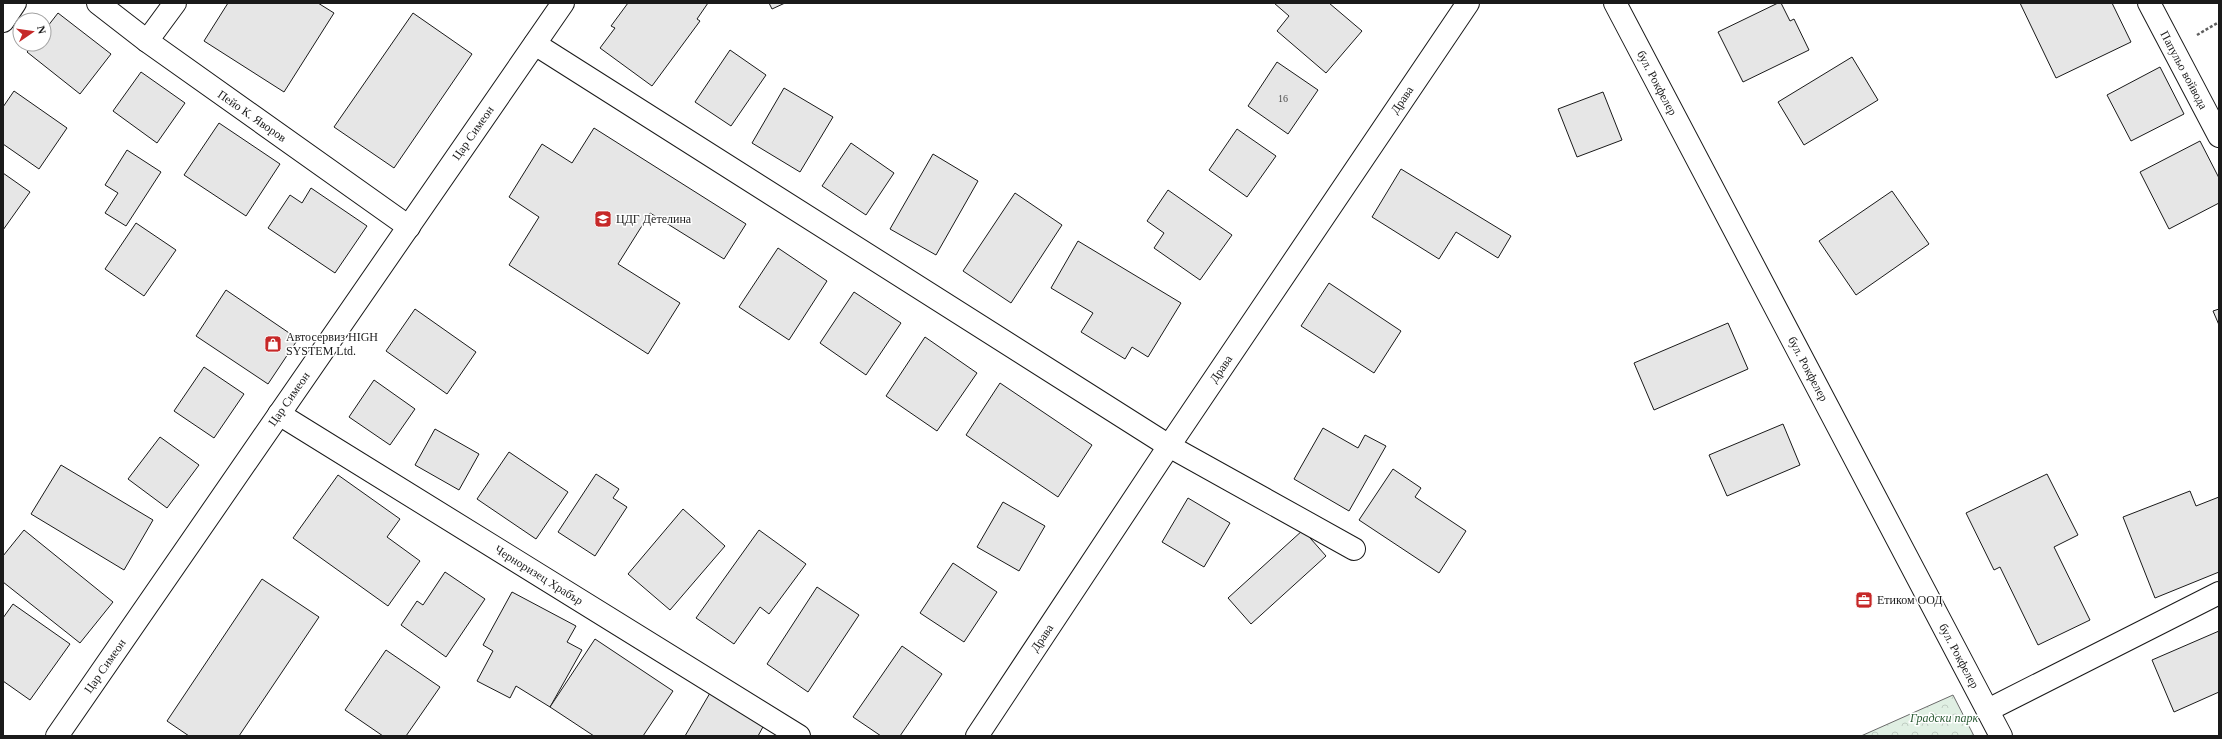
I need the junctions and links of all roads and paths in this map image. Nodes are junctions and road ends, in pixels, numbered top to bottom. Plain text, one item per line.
1 (15, 3) edge
2 (98, 3) edge
3 (175, 3) edge
4 (563, 3) edge
5 (1468, 3) edge
6 (1615, 3) edge
7 (2149, 3) edge
8 (3, 21) edge
9 (147, 41) junction
10 (535, 44) junction
11 (2219, 136) edge
12 (409, 227) junction
13 (279, 414) junction
14 (1169, 446) junction
15 (1354, 549) dead end
16 (2219, 593) edge
17 (1988, 710) junction
18 (56, 736) edge
19 (798, 736) edge
20 (977, 736) edge
21 (2001, 736) edge

1 - 8 street
2 - 9 street, Пейо К. Яворов
3 - 9 street
4 - 10 street, Цар Симеон
5 - 14 street, Драва
6 - 17 street, бул. Рокфелер
7 - 11 street, Папульо войвода
9 - 12 street, Пейо К. Яворов
10 - 12 street, Цар Симеон
10 - 14 street
12 - 13 street, Цар Симеон
13 - 18 street, Цар Симеон
13 - 19 street, Черноризец Храбър
14 - 15 street
14 - 20 street, Драва
16 - 17 street
17 - 21 street, бул. Рокфелер

